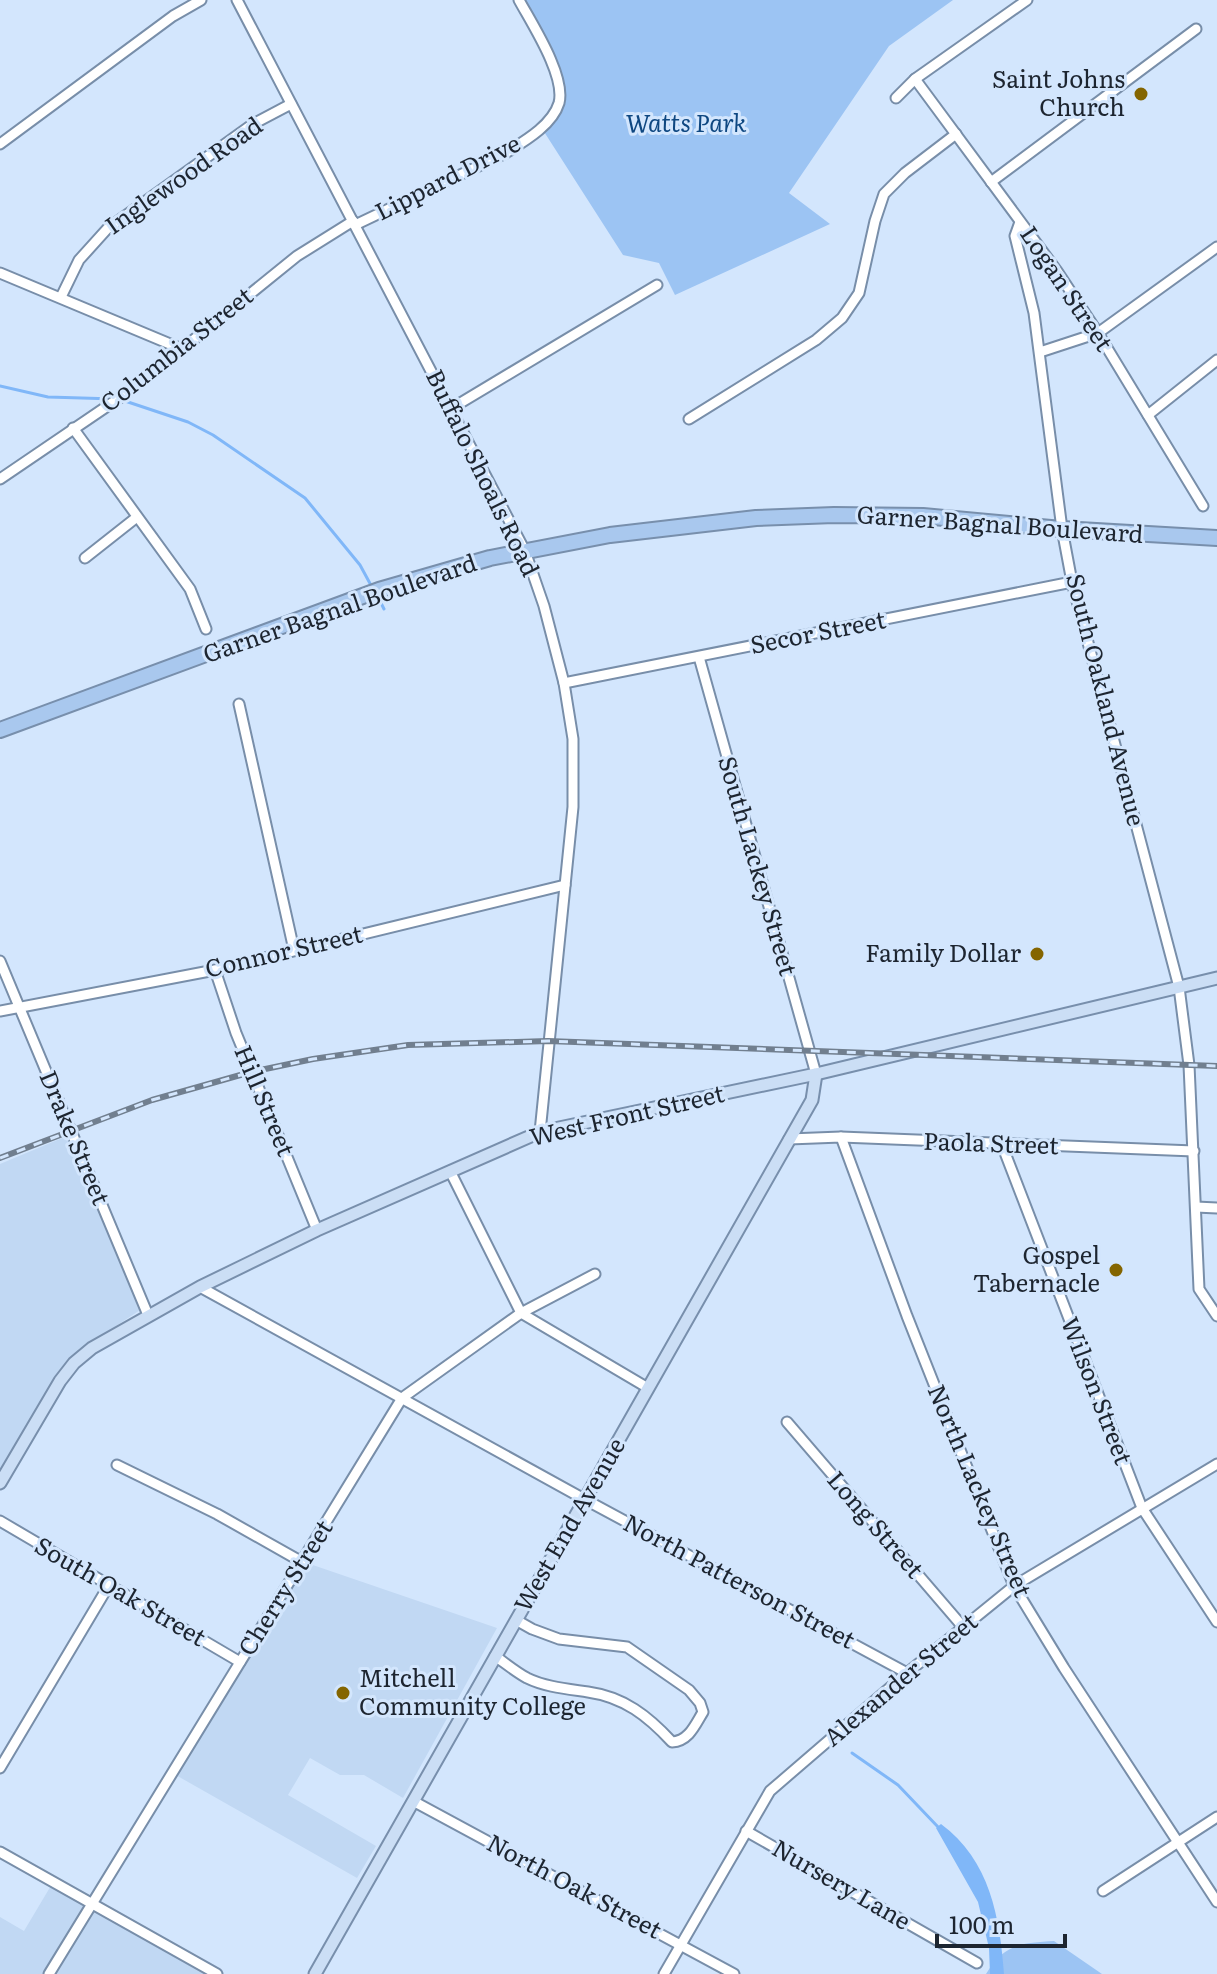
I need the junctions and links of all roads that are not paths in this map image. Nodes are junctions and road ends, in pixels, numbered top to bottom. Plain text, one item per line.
1 (201, 0) edge
2 (237, 0) edge
3 (519, 0) edge
4 (1027, 0) edge
5 (1196, 29) dead end
6 (915, 79) junction
7 (896, 98) dead end
8 (291, 104) junction
9 (956, 134) junction
10 (0, 144) edge
11 (991, 182) junction
12 (1020, 222) junction
13 (354, 223) junction
14 (1217, 247) edge
15 (0, 273) edge
16 (657, 285) dead end
17 (61, 297) junction
18 (1098, 333) junction
19 (182, 349) junction
20 (1040, 352) junction
21 (1217, 360) edge
22 (452, 408) junction
23 (1148, 415) junction
24 (689, 419) dead end
25 (73, 428) junction
26 (0, 479) edge
27 (1203, 506) dead end
28 (137, 517) junction
29 (1062, 529) junction
30 (1217, 538) edge
31 (525, 551) junction
32 (85, 558) dead end
33 (1072, 582) junction
34 (206, 629) dead end
35 (699, 657) junction
36 (564, 683) junction
37 (239, 704) dead end
38 (0, 730) edge
39 (565, 885) junction
40 (294, 950) junction
41 (0, 961) edge
42 (215, 970) junction
43 (1217, 978) edge
44 (1179, 987) junction
45 (19, 1008) junction
46 (0, 1011) edge
47 (816, 1074) junction
48 (540, 1132) junction
49 (841, 1137) junction
50 (789, 1139) junction
51 (1002, 1145) junction
52 (1194, 1151) junction
53 (450, 1171) junction
54 (1196, 1207) junction
55 (1217, 1208) edge
56 (317, 1230) junction
57 (595, 1274) dead end
58 (200, 1287) junction
59 (521, 1313) junction
60 (148, 1315) junction
61 (1217, 1316) edge
62 (648, 1388) junction
63 (402, 1398) junction
64 (787, 1422) dead end
65 (1217, 1464) edge
66 (117, 1465) dead end
67 (0, 1483) edge
68 (584, 1499) junction
69 (1142, 1508) junction
70 (0, 1521) edge
71 (302, 1562) junction
72 (109, 1585) junction
73 (1014, 1586) junction
74 (516, 1620) junction
75 (1217, 1622) edge
76 (963, 1627) junction
77 (495, 1656) junction
78 (240, 1662) junction
79 (907, 1673) junction
80 (0, 1768) edge
81 (413, 1801) junction
82 (1217, 1817) edge
83 (746, 1831) junction
84 (1178, 1842) junction
85 (0, 1852) edge
86 (1103, 1891) dead end
87 (1217, 1902) edge
88 (92, 1904) junction
89 (680, 1945) junction
90 (977, 1963) dead end
91 (49, 1974) edge
92 (217, 1974) edge
93 (315, 1974) edge
94 (664, 1974) edge
95 (734, 1974) edge

1 - 10 street
2 - 8 street, Buffalo Shoals Road
3 - 13 street, Lippard Drive
4 - 6 street
5 - 11 street
6 - 7 street
6 - 9 street, Logan Street
8 - 13 street, Buffalo Shoals Road
8 - 17 street, Inglewood Road
9 - 11 street, Logan Street
9 - 24 street
11 - 12 street, Logan Street
12 - 18 street, Logan Street
12 - 20 street, South Oakland Avenue
13 - 19 street, Columbia Street
13 - 22 street, Buffalo Shoals Road
14 - 18 street
15 - 17 street
16 - 22 street
17 - 19 street
18 - 20 street
18 - 23 street, Logan Street
19 - 25 street, Columbia Street
20 - 29 street, South Oakland Avenue
21 - 23 street
22 - 31 street, Buffalo Shoals Road
23 - 27 street, Logan Street
25 - 26 street, Columbia Street
25 - 28 street
28 - 32 street
28 - 34 street
29 - 30 highway, Garner Bagnal Boulevard
29 - 31 highway, Garner Bagnal Boulevard
29 - 33 street, South Oakland Avenue
31 - 36 street, Buffalo Shoals Road
31 - 38 highway, Garner Bagnal Boulevard
33 - 35 street, Secor Street
33 - 44 street, South Oakland Avenue
35 - 36 street, Secor Street
35 - 47 street, South Lackey Street
36 - 39 street, Buffalo Shoals Road
37 - 40 street
39 - 40 street, Connor Street
39 - 48 street, Buffalo Shoals Road
40 - 42 street, Connor Street
41 - 45 street, Drake Street
42 - 45 street, Connor Street
42 - 56 street, Hill Street
43 - 44 main road, West Front Street
44 - 47 main road, West Front Street
44 - 52 street, South Oakland Avenue
45 - 46 street, Connor Street
45 - 60 street, Drake Street
47 - 48 main road, West Front Street
47 - 50 main road, West End Avenue
48 - 53 main road, West Front Street
49 - 50 street, Paola Street
49 - 51 street, Paola Street
49 - 73 street, North Lackey Street
50 - 62 main road, West End Avenue
51 - 52 street, Paola Street
51 - 69 street, Wilson Street
52 - 54 street, South Oakland Avenue
53 - 56 main road, West Front Street
53 - 59 street
54 - 55 street
54 - 61 street, South Oakland Avenue
56 - 58 main road, West Front Street
57 - 59 street, Cherry Street
58 - 60 main road, West Front Street
58 - 63 street, North Patterson Street
59 - 62 street
59 - 63 street, Cherry Street
60 - 67 main road, West Front Street
62 - 68 main road, West End Avenue
63 - 68 street, North Patterson Street
63 - 71 street, Cherry Street
64 - 76 street, Long Street
65 - 69 street, Alexander Street
66 - 71 street
68 - 74 main road, West End Avenue
68 - 79 street, North Patterson Street
69 - 73 street, Alexander Street
69 - 75 street, Wilson Street
70 - 72 street, South Oak Street
71 - 78 street, Cherry Street
72 - 78 street, South Oak Street
72 - 80 street
73 - 76 street, Alexander Street
73 - 84 street, North Lackey Street
74 - 77 main road, West End Avenue
74 - 77 street
76 - 79 street, Alexander Street
77 - 81 main road, West End Avenue
78 - 88 street, Cherry Street
79 - 83 street, Alexander Street
81 - 89 street, North Oak Street
81 - 93 main road, West End Avenue
82 - 84 street
83 - 89 street, Alexander Street
83 - 90 street, Nursery Lane
84 - 86 street
84 - 87 street, North Lackey Street
85 - 88 street
88 - 91 street, Cherry Street
88 - 92 street
89 - 94 street, Alexander Street
89 - 95 street, North Oak Street

